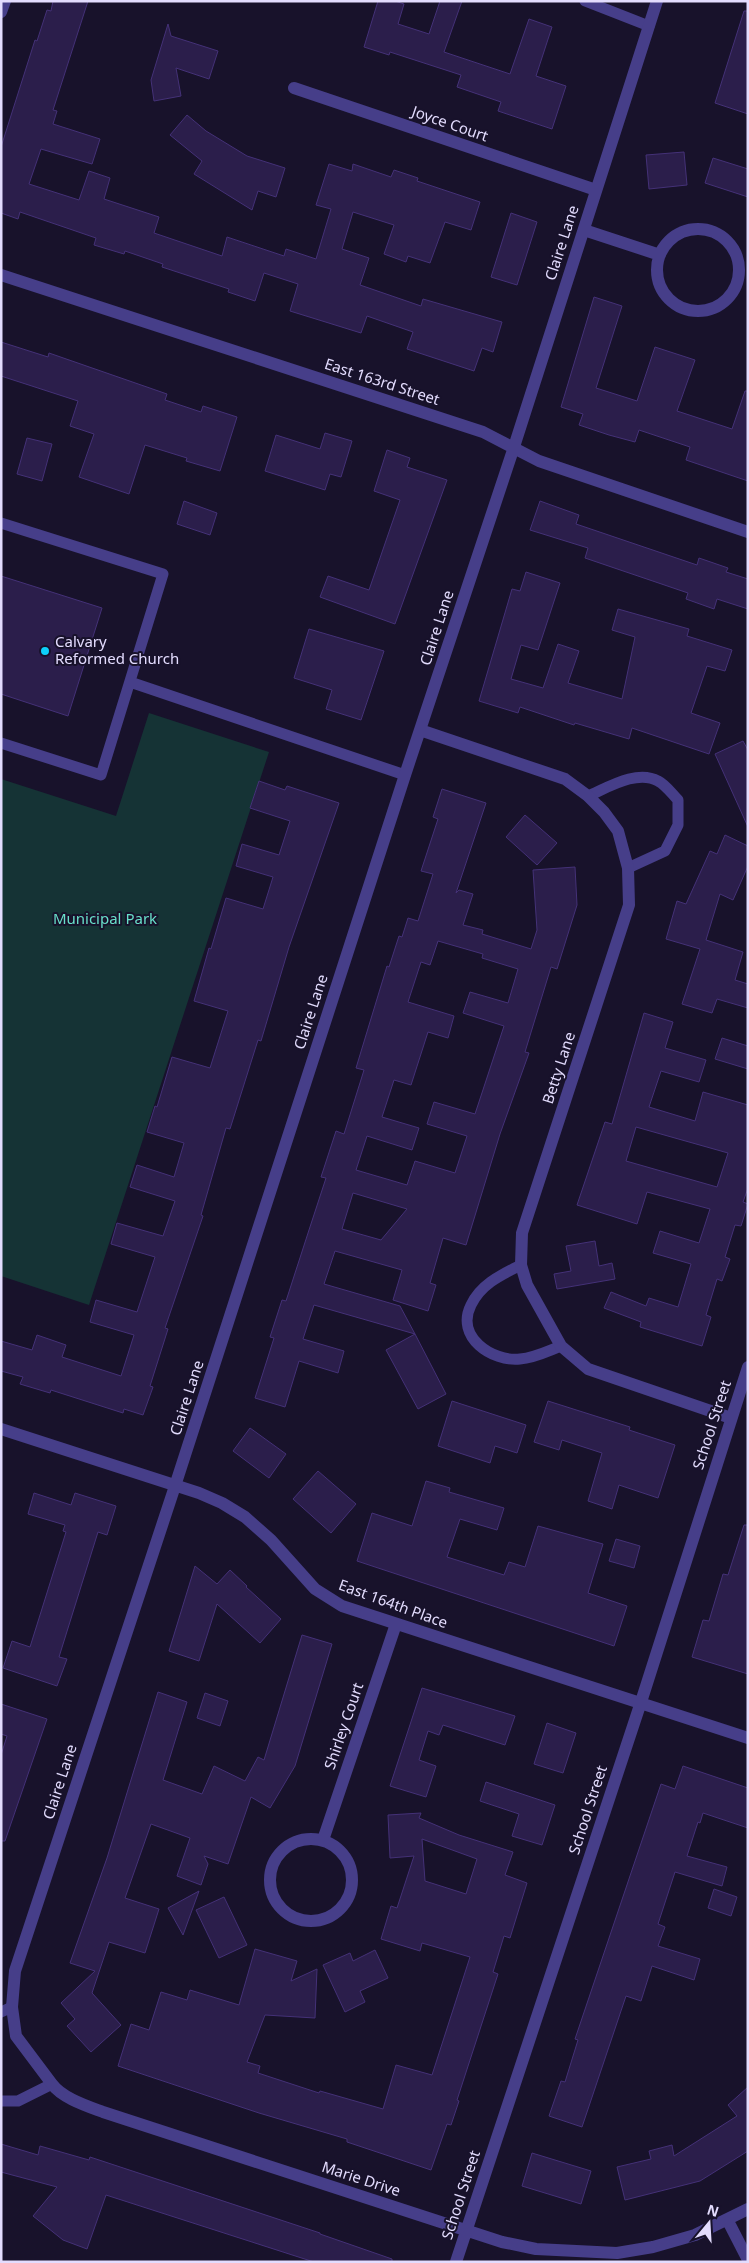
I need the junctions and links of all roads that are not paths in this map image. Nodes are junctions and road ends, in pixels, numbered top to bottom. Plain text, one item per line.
1 (5, 1) edge
2 (585, 1) edge
3 (657, 1) edge
4 (1, 12) edge
5 (649, 26) junction
6 (294, 88) dead end
7 (596, 190) junction
8 (584, 230) junction
9 (660, 255) junction
10 (1, 275) edge
11 (513, 450) junction
12 (1, 522) edge
13 (748, 532) edge
14 (130, 682) junction
15 (420, 730) junction
16 (1, 743) edge
17 (405, 775) junction
18 (588, 796) junction
19 (628, 868) junction
20 (521, 1265) junction
21 (561, 1346) junction
22 (748, 1367) edge
23 (731, 1418) junction
24 (1, 1429) edge
25 (175, 1486) junction
26 (396, 1624) junction
27 (641, 1702) junction
28 (748, 1738) edge
29 (323, 1840) junction
30 (6, 2009) edge
31 (16, 2036) joint
32 (52, 2084) junction
33 (1, 2101) edge
34 (748, 2209) edge
35 (728, 2221) junction
36 (467, 2231) junction
37 (748, 2260) edge
38 (456, 2262) edge

1 - 4 street
2 - 5 lane
3 - 5 street, Claire Lane
5 - 7 street, Claire Lane
6 - 7 street, Joyce Court
7 - 8 street, Claire Lane
8 - 9 street
8 - 11 street, Claire Lane
9 - 9 street
10 - 11 street, East 163rd Street
11 - 13 street, East 163rd Street
11 - 15 street, Claire Lane
12 - 14 lane
14 - 16 lane
14 - 17 lane
15 - 17 street, Claire Lane
15 - 18 street, Betty Lane
17 - 25 street, Claire Lane
18 - 19 street, Betty Lane
18 - 19 lane
19 - 20 street, Betty Lane
20 - 21 street, Betty Lane
20 - 21 lane
21 - 23 street, Betty Lane
22 - 23 street, School Street
23 - 27 street, School Street
24 - 25 street, East 164th Place
25 - 26 street, East 164th Place
25 - 30 street, Claire Lane
26 - 27 street, East 164th Place
26 - 29 street, Shirley Court
27 - 28 street, East 164th Place
27 - 36 street, School Street
29 - 29 street
30 - 31 street, Claire Lane
31 - 32 street, Marie Drive
32 - 33 lane
32 - 36 street, Marie Drive
34 - 35 street, Marie Drive
35 - 36 street, Marie Drive
35 - 37 street
36 - 38 street, School Street

